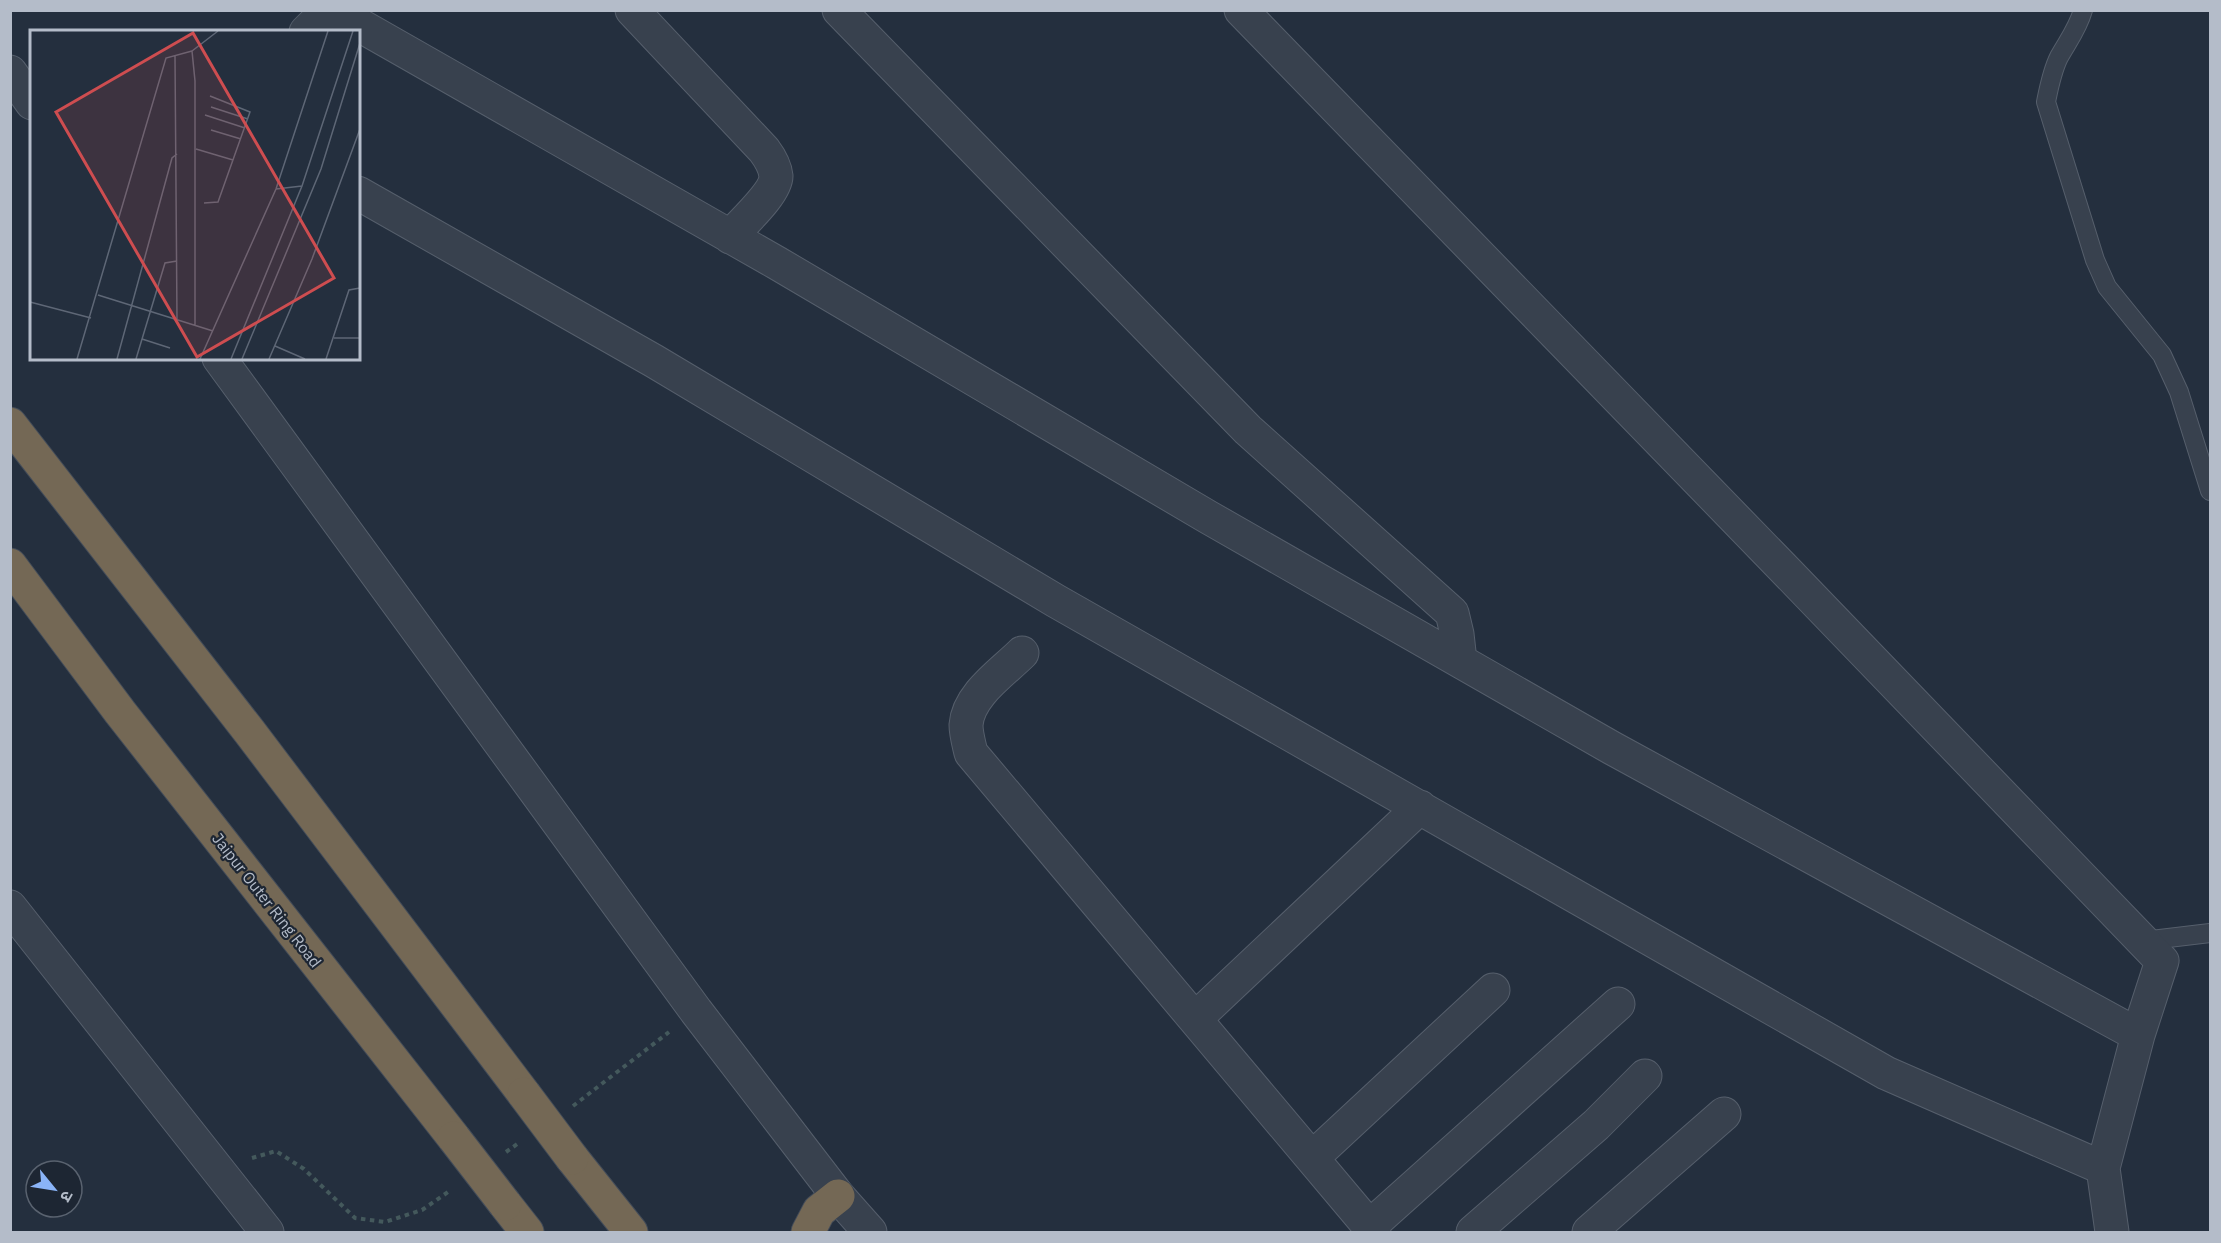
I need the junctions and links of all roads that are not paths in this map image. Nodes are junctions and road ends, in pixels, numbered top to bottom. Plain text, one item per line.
1 (328, 10) edge
2 (333, 10) edge
3 (632, 10) edge
4 (838, 10) edge
5 (1241, 10) edge
6 (2083, 10) edge
7 (308, 30) edge
8 (10, 72) edge
9 (30, 100) edge
10 (360, 194) edge
11 (730, 237) junction
12 (220, 360) edge
13 (10, 424) edge
14 (2211, 491) edge
15 (10, 565) edge
16 (1022, 653) dead end
17 (1460, 661) junction
18 (1420, 807) junction
19 (10, 908) edge
20 (2211, 933) edge
21 (2143, 941) junction
22 (1493, 990) dead end
23 (1618, 1004) dead end
24 (1195, 1019) junction
25 (2138, 1035) junction
26 (1645, 1076) dead end
27 (1724, 1114) dead end
28 (1312, 1158) junction
29 (2103, 1168) junction
30 (838, 1196) junction
31 (1371, 1230) edge
32 (267, 1233) edge
33 (527, 1233) edge
34 (631, 1233) edge
35 (808, 1233) edge
36 (870, 1233) edge
37 (1473, 1233) edge
38 (1589, 1233) edge
39 (2112, 1233) edge

1 - 7 street
2 - 11 street
3 - 11 street
4 - 17 street
5 - 21 street
6 - 14 lane
8 - 9 street
10 - 18 street
11 - 17 street
12 - 30 street
13 - 34 highway, bridge
15 - 33 highway, Jaipur Outer Ring Road, bridge
16 - 24 street
17 - 25 street
18 - 24 street
18 - 29 street
19 - 32 street
20 - 21 lane
21 - 25 street
22 - 28 street
23 - 31 street
24 - 28 street
25 - 29 street
26 - 37 street
27 - 38 street
28 - 31 street
29 - 39 street
30 - 35 highway
30 - 36 street

